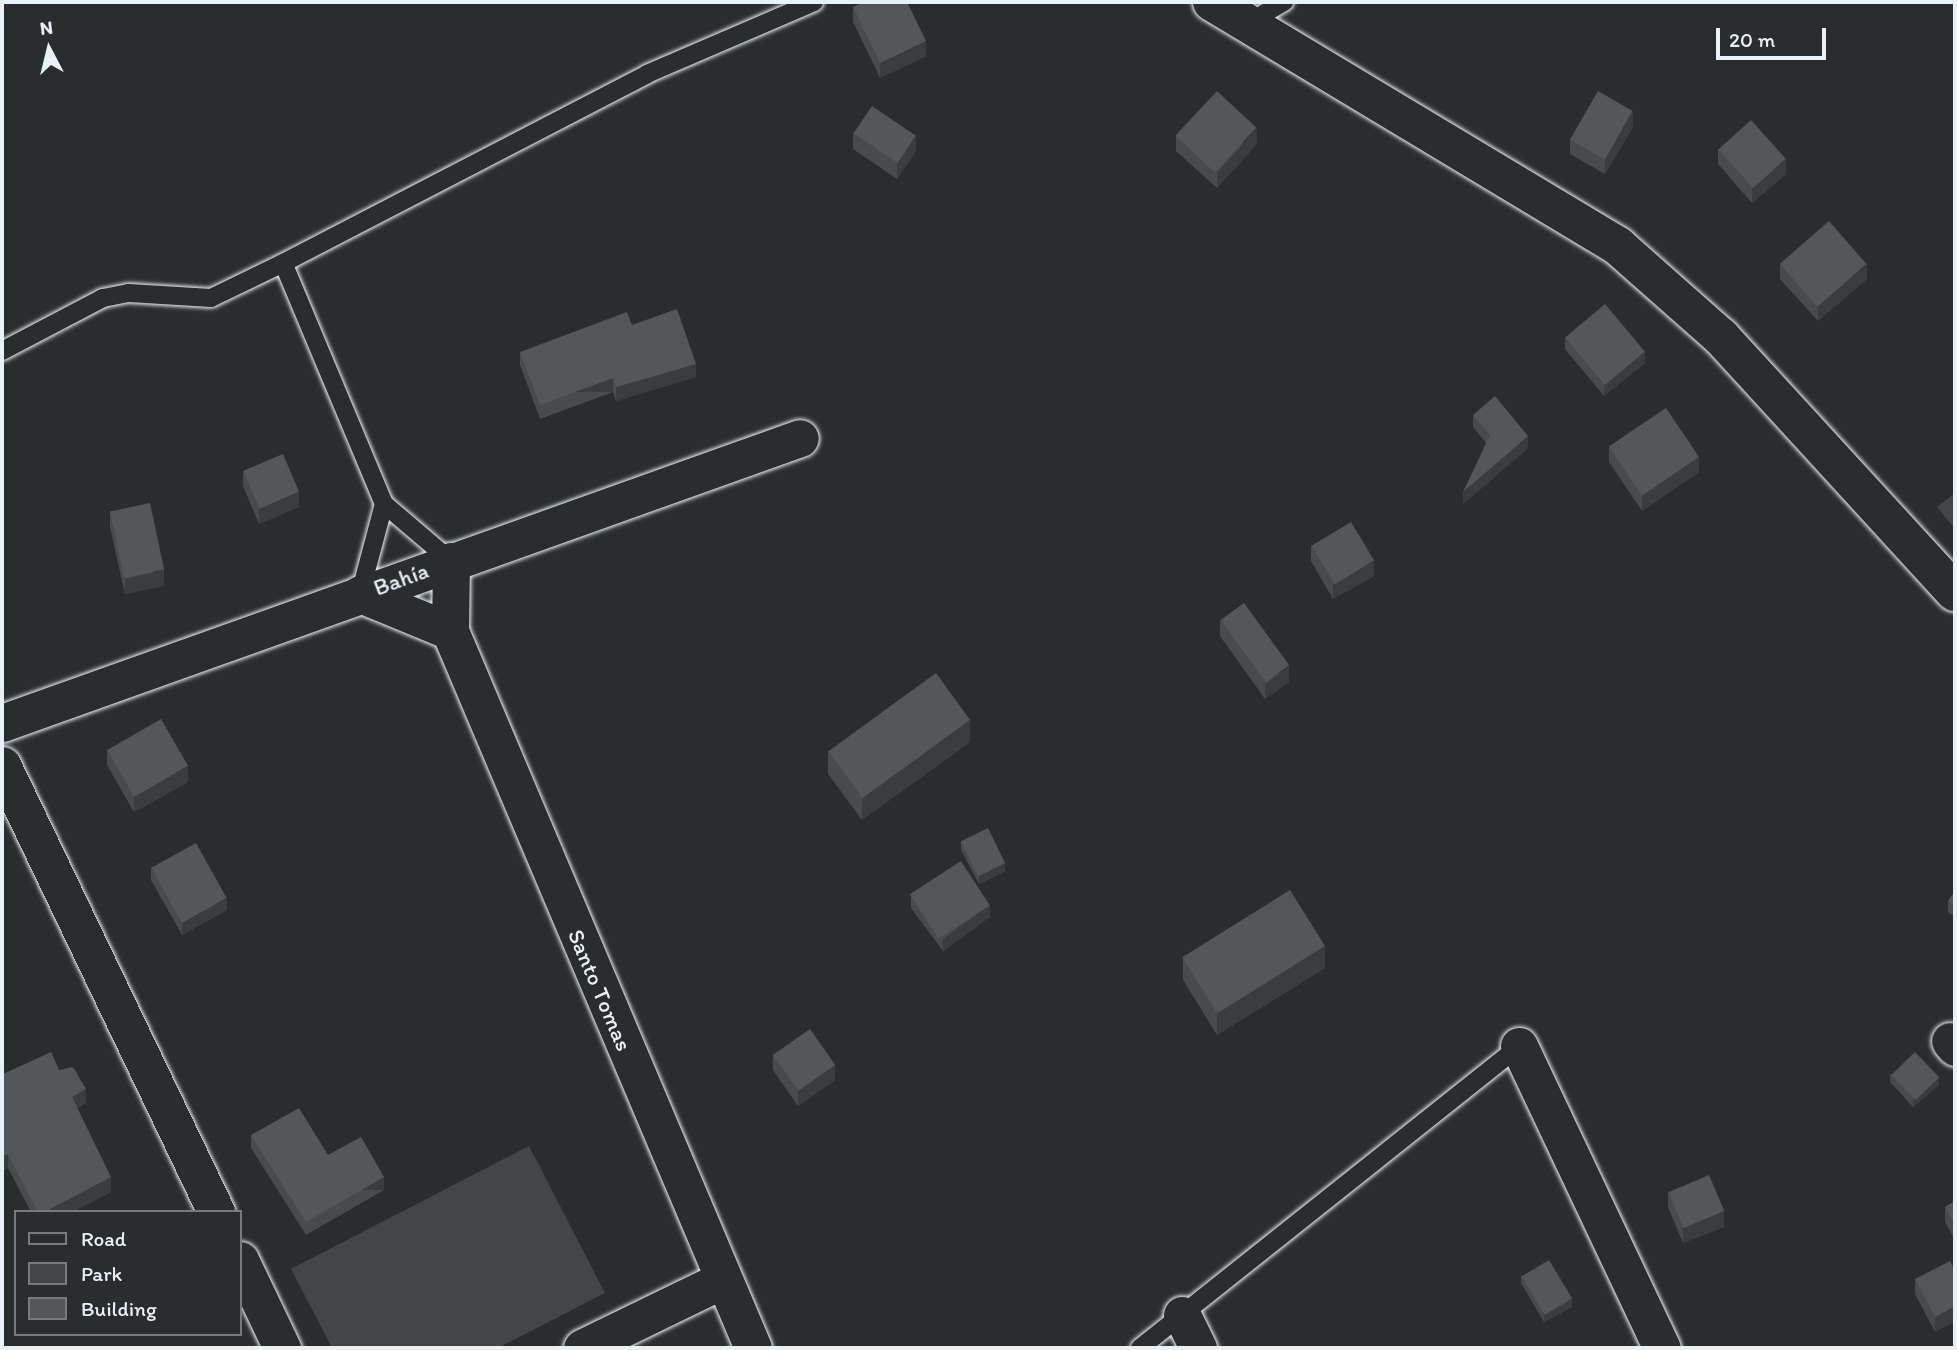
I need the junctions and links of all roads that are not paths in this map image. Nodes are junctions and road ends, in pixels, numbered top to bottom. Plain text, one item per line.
1 (814, 2) edge
2 (1212, 2) edge
3 (1284, 2) edge
4 (1248, 23) junction
5 (283, 262) junction
6 (2, 351) edge
7 (800, 438) dead end
8 (384, 503) junction
9 (451, 561) junction
10 (1955, 592) edge
11 (360, 594) junction
12 (450, 631) junction
13 (2, 723) edge
14 (2, 765) edge
15 (1519, 1046) joint
16 (215, 1210) edge
17 (242, 1265) edge
18 (722, 1280) junction
19 (1182, 1315) junction
20 (282, 1348) edge
21 (582, 1348) edge
22 (752, 1348) edge
23 (1140, 1348) edge
24 (1198, 1348) edge
25 (1662, 1348) edge

1 - 5 lane
2 - 4 street
3 - 4 lane
4 - 10 street
5 - 6 lane
5 - 8 lane
7 - 9 street, Bahía
8 - 9 lane
8 - 11 lane
9 - 11 street, Bahía
9 - 12 street, Santo Tomas
11 - 12 street
11 - 13 street, Bahía
12 - 18 street, Santo Tomas
14 - 16 street
15 - 19 lane
15 - 25 street
17 - 20 street
18 - 21 street
18 - 22 street, Santo Tomas
19 - 23 lane
19 - 24 street

